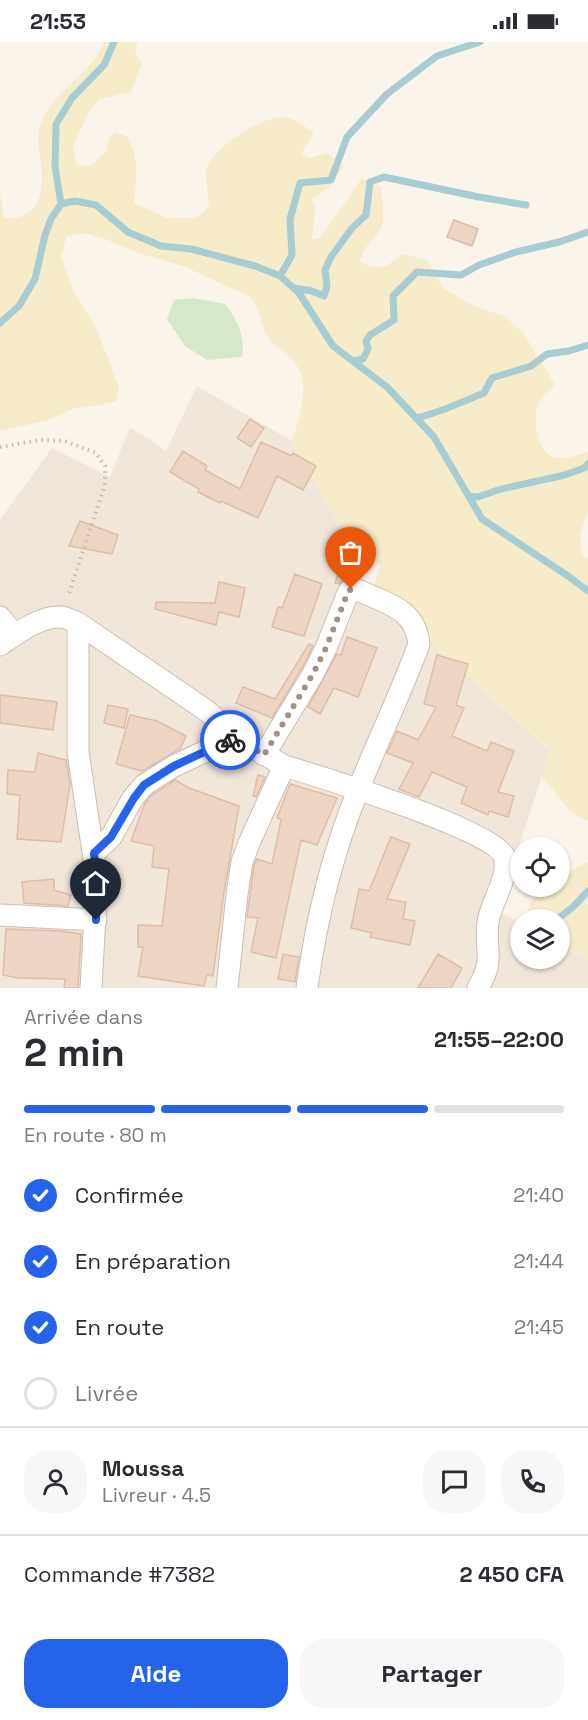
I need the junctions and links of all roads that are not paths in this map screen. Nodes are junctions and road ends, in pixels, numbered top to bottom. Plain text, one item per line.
1 (0, 616) edge
2 (70, 620) junction
3 (7, 640) edge
4 (236, 737) junction
5 (271, 760) junction
6 (358, 790) junction
7 (94, 853) junction
8 (0, 915) edge
9 (96, 920) junction
10 (91, 988) edge
11 (227, 988) edge
12 (306, 988) edge
13 (478, 988) edge

1 - 3 street
2 - 3 street
2 - 4 street
2 - 7 street
4 - 5 street
4 - 7 street
5 - 6 street
5 - 6 street
5 - 11 street
6 - 12 street
6 - 13 street
7 - 9 street
8 - 9 street
9 - 10 street

